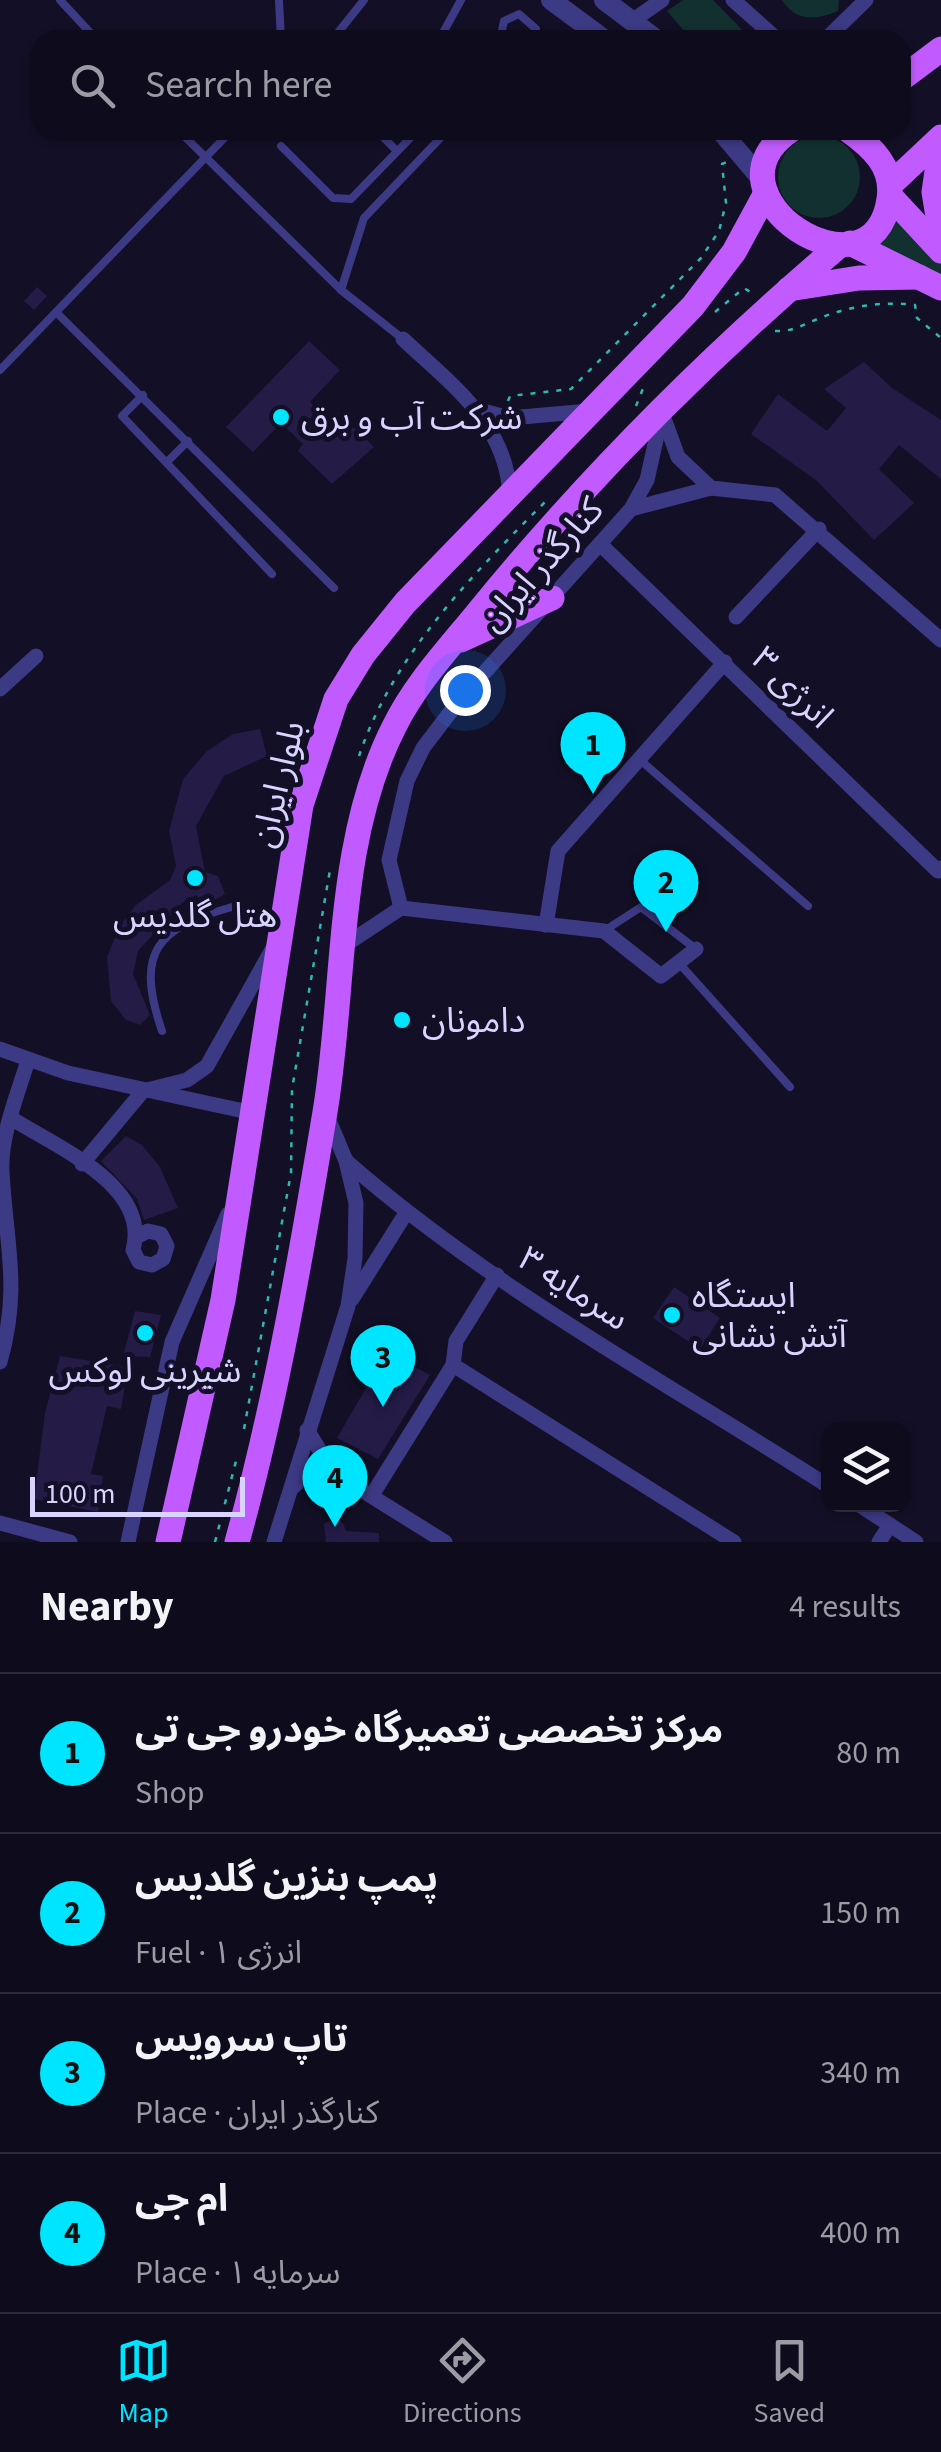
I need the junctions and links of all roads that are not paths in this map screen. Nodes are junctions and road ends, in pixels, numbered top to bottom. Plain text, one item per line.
1 (60, 0) edge
2 (279, 0) edge
3 (364, 0) edge
4 (461, 0) edge
5 (550, 0) edge
6 (604, 0) edge
7 (662, 0) edge
8 (733, 0) edge
9 (866, 0) edge
10 (632, 21) junction
11 (87, 30) edge
12 (280, 30) edge
13 (340, 30) edge
14 (444, 30) edge
15 (502, 30) edge
16 (536, 30) edge
17 (591, 30) edge
18 (644, 30) edge
19 (767, 30) edge
20 (835, 30) edge
21 (941, 49) edge
22 (911, 72) edge
23 (187, 140) edge
24 (222, 140) edge
25 (386, 140) edge
26 (408, 140) edge
27 (438, 140) edge
28 (727, 140) edge
29 (781, 140) edge
30 (860, 140) edge
31 (941, 140) edge
32 (281, 146) dead end
33 (397, 151) junction
34 (203, 158) junction
35 (765, 188) junction
36 (890, 190) junction
37 (941, 234) edge
38 (845, 244) junction
39 (941, 250) edge
40 (930, 283) edge
41 (788, 289) junction
42 (341, 290) junction
43 (58, 314) junction
44 (404, 339) joint
45 (0, 370) edge
46 (143, 395) junction
47 (478, 410) junction
48 (592, 410) junction
49 (662, 412) junction
50 (188, 441) junction
51 (167, 462) junction
52 (711, 488) junction
53 (510, 496) junction
54 (631, 509) junction
55 (819, 529) junction
56 (600, 544) junction
57 (272, 574) dead end
58 (334, 588) dead end
59 (552, 598) junction
60 (736, 617) dead end
61 (941, 640) edge
62 (452, 645) junction
63 (36, 656) dead end
64 (725, 662) junction
65 (0, 689) edge
66 (639, 759) junction
67 (941, 868) edge
68 (808, 906) dead end
69 (232, 908) dead end
70 (400, 908) junction
71 (546, 925) junction
72 (604, 931) junction
73 (280, 937) junction
74 (345, 945) junction
75 (696, 949) joint
76 (678, 962) junction
77 (162, 1030) dead end
78 (0, 1049) edge
79 (28, 1060) junction
80 (207, 1066) junction
81 (790, 1087) dead end
82 (143, 1091) junction
83 (202, 1103) junction
84 (325, 1112) junction
85 (253, 1113) junction
86 (11, 1118) junction
87 (346, 1160) junction
88 (82, 1164) junction
89 (242, 1183) junction
90 (406, 1214) junction
91 (5, 1225) edge
92 (136, 1237) dead end
93 (498, 1275) junction
94 (348, 1306) junction
95 (0, 1362) edge
96 (453, 1365) junction
97 (307, 1430) junction
98 (334, 1473) junction
99 (821, 1482) edge
100 (288, 1492) junction
101 (372, 1495) junction
102 (870, 1512) edge
103 (0, 1523) edge
104 (890, 1525) junction
105 (70, 1542) edge
106 (128, 1542) edge
107 (168, 1542) edge
108 (236, 1542) edge
109 (274, 1542) edge
110 (445, 1542) edge
111 (734, 1542) edge
112 (879, 1542) edge
113 (916, 1542) edge

1 - 11 lane
2 - 12 lane
3 - 13 lane
4 - 14 lane
5 - 17 street
6 - 10 street
7 - 10 street
8 - 19 street
9 - 20 street
10 - 18 street
15 - 16 lane
21 - 22 main road
23 - 34 lane
24 - 34 lane
25 - 33 lane
26 - 33 lane
27 - 42 lane
28 - 35 street
29 - 35 main road, بلوار ایران
30 - 36 main road
31 - 36 main road
31 - 37 main road
32 - 33 lane
34 - 42 lane
34 - 43 lane
35 - 38 main road
35 - 48 main road, بلوار ایران
36 - 38 main road
36 - 39 main road
38 - 40 main road
38 - 41 main road
40 - 41 main road
41 - 49 main road
42 - 44 lane
43 - 45 lane
43 - 46 lane
44 - 47 street
46 - 50 lane
46 - 51 lane
47 - 48 street
47 - 53 street
48 - 53 main road, بلوار ایران
49 - 52 street
49 - 54 street, کنارگذر ایران
49 - 62 main road
50 - 51 lane
50 - 58 lane
51 - 57 lane
52 - 54 street
52 - 55 street
53 - 73 main road, بلوار ایران
54 - 56 street, کنارگذر ایران
55 - 60 street
55 - 61 street
56 - 59 street, کنارگذر ایران
56 - 64 street, انرژی ۳
59 - 62 main road
59 - 70 street, کنارگذر ایران
62 - 74 main road
63 - 65 street
64 - 66 street
64 - 67 street, انرژی ۳
66 - 68 lane
66 - 71 street
69 - 77 lane
70 - 71 street
70 - 74 street
71 - 72 street
72 - 75 lane
72 - 76 street
73 - 80 street
73 - 85 main road, بلوار ایران
74 - 84 main road
75 - 76 street
76 - 81 lane
78 - 79 street
79 - 82 street
79 - 86 street
80 - 82 street
80 - 83 street
82 - 83 street
82 - 88 street
83 - 85 street
84 - 87 street
84 - 108 main road
85 - 89 main road, بلوار ایران
86 - 88 street
86 - 91 street
87 - 90 street, سرمایه ۳
87 - 94 street
88 - 92 street
89 - 106 street
89 - 107 main road, بلوار ایران
90 - 93 street, سرمایه ۳
90 - 94 street
91 - 95 street
93 - 96 street
93 - 99 street, سرمایه ۳
94 - 97 street
96 - 101 street
96 - 111 street
97 - 98 street
97 - 100 street
98 - 100 street
98 - 101 street
100 - 109 street
101 - 110 street
102 - 104 street
103 - 105 street
104 - 112 street
104 - 113 street

